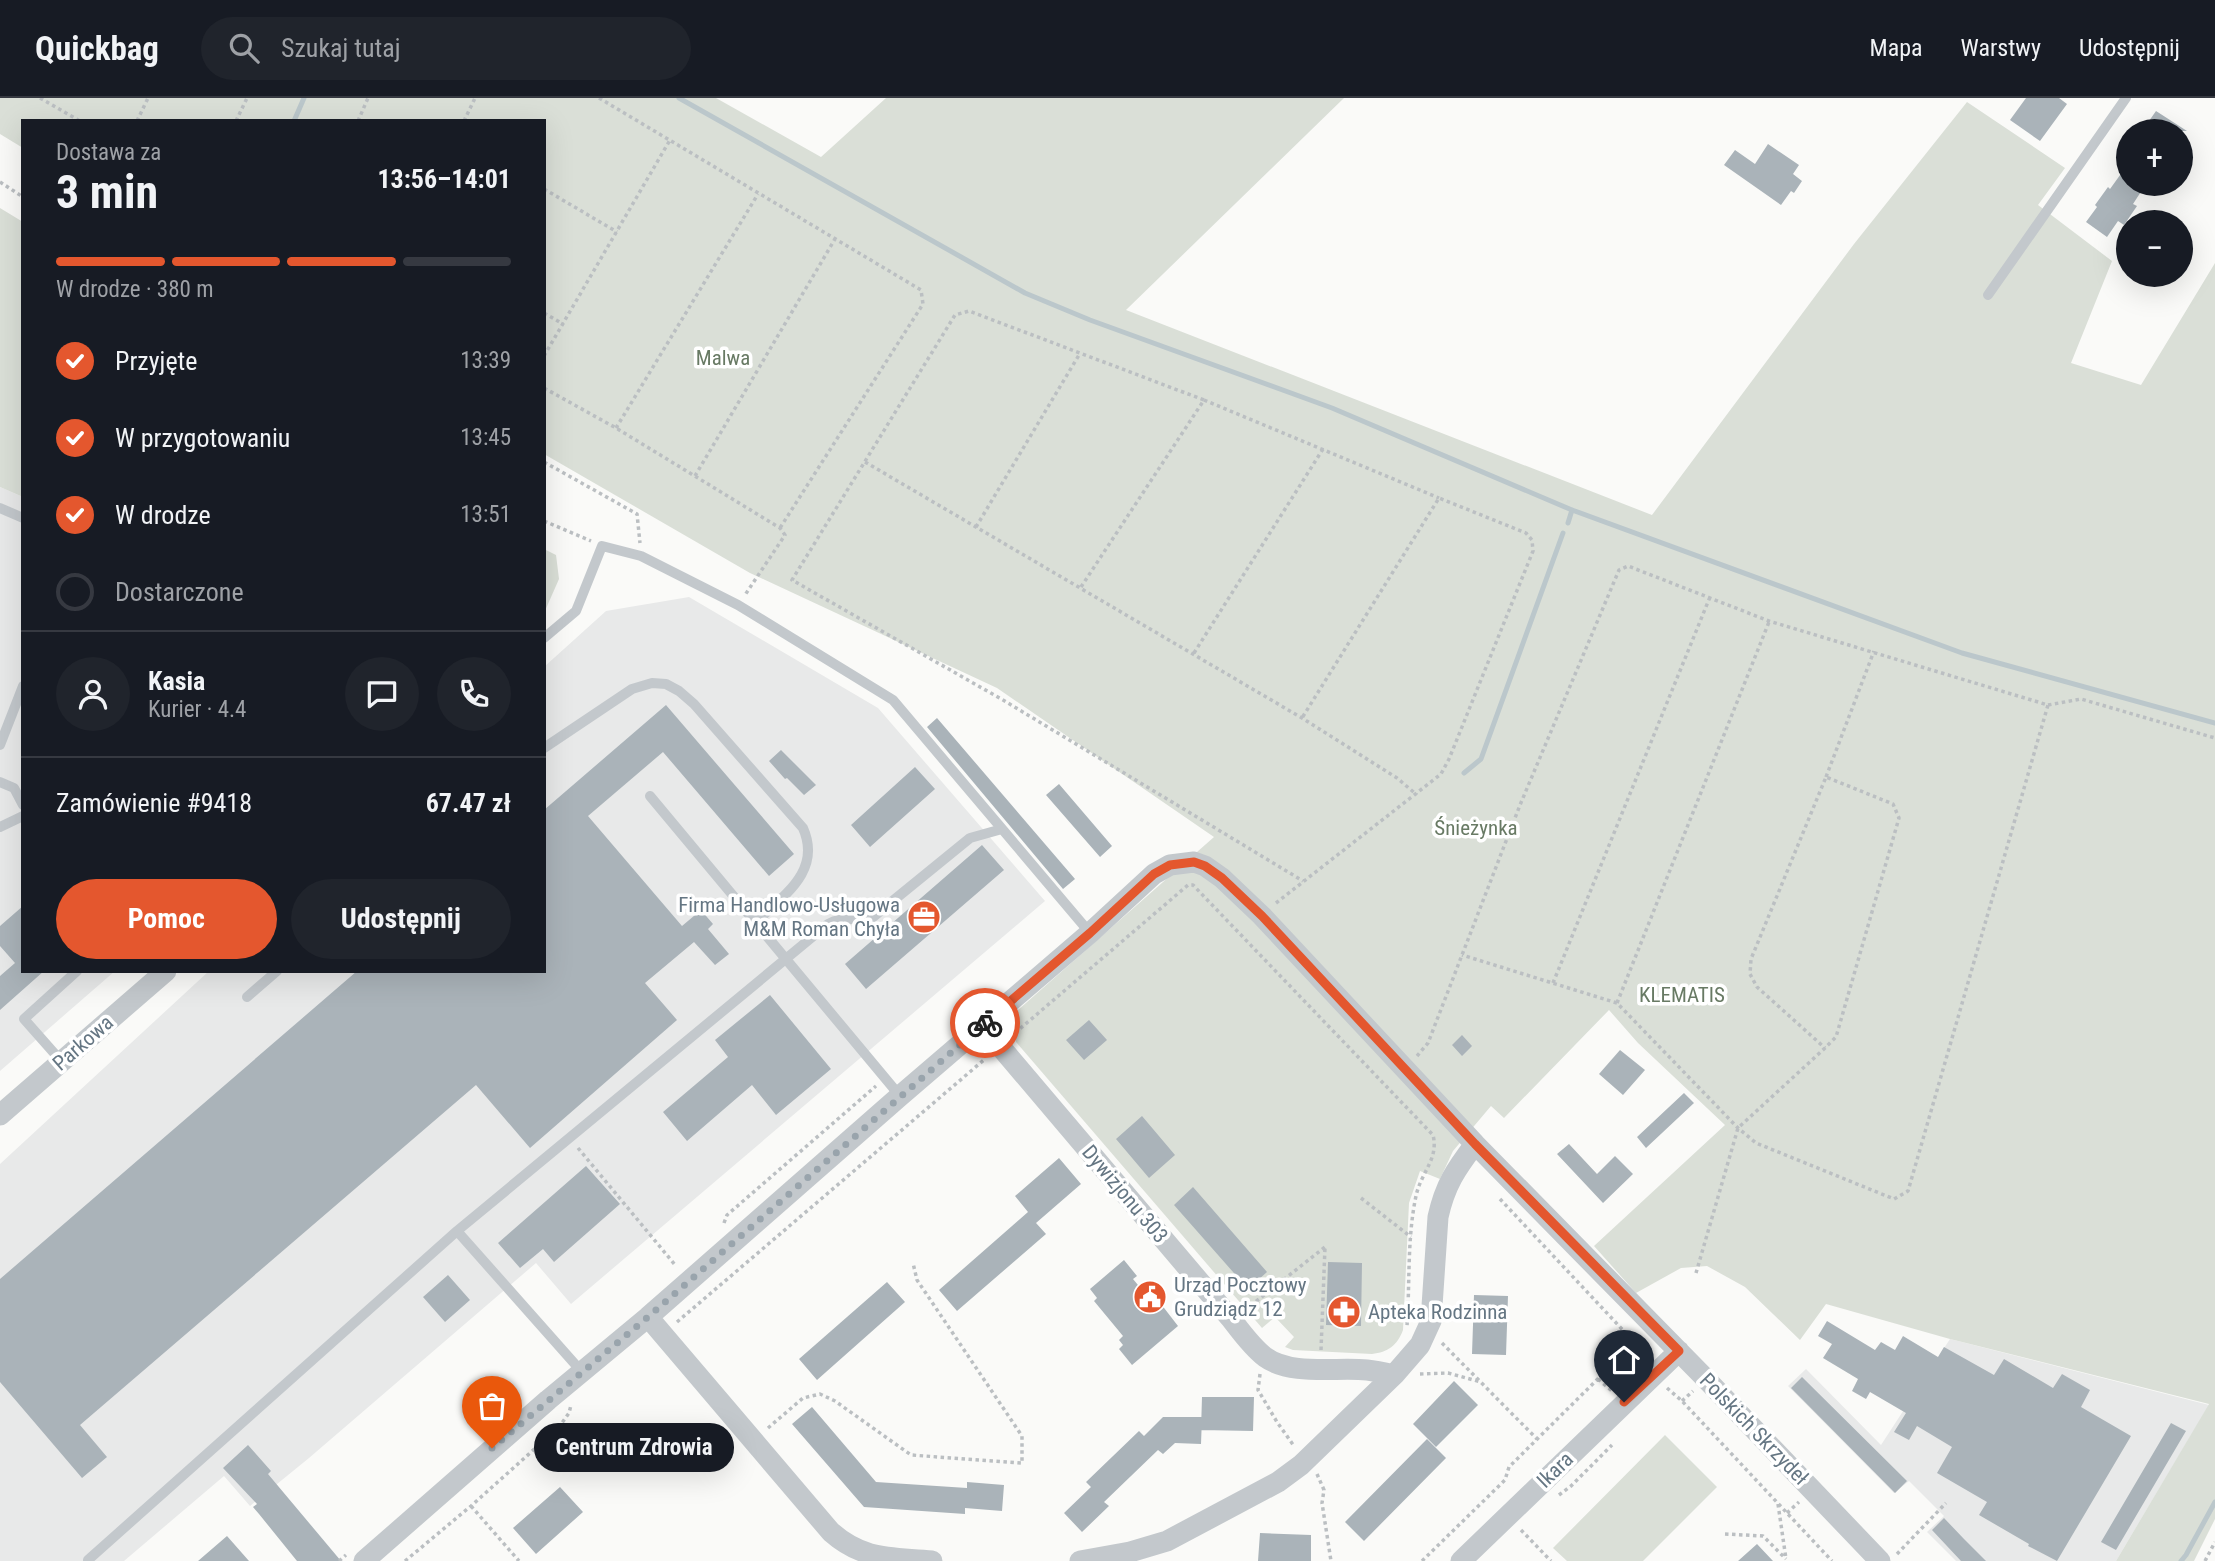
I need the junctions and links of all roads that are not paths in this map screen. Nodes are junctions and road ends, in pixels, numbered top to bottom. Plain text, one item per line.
1 (2126, 98) edge
2 (1988, 295) dead end
3 (0, 508) edge
4 (21, 517) edge
5 (546, 636) edge
6 (21, 691) edge
7 (0, 745) edge
8 (546, 747) edge
9 (0, 782) edge
10 (650, 796) dead end
11 (21, 801) edge
12 (21, 817) edge
13 (0, 827) edge
14 (1002, 829) junction
15 (755, 922) junction
16 (1090, 933) junction
17 (786, 958) junction
18 (75, 973) edge
19 (164, 973) edge
20 (275, 973) edge
21 (247, 997) dead end
22 (982, 1025) junction
23 (62, 1062) junction
24 (900, 1096) junction
25 (0, 1115) edge
26 (1475, 1144) junction
27 (457, 1231) junction
28 (648, 1317) junction
29 (1679, 1351) junction
30 (582, 1372) junction
31 (1394, 1375) junction
32 (1876, 1556) edge
33 (88, 1560) edge
34 (365, 1561) edge
35 (932, 1561) edge
36 (1080, 1561) edge
37 (1461, 1561) edge

1 - 2 lane
3 - 4 lane
5 - 14 lane
6 - 7 lane
8 - 15 lane
9 - 11 lane
10 - 15 lane
12 - 13 lane
14 - 16 lane
14 - 17 lane
15 - 17 lane
16 - 22 street
16 - 26 street, Polskich Skrzydeł
17 - 24 lane
17 - 27 lane
18 - 23 lane
19 - 23 street, Parkowa
20 - 21 lane
22 - 24 street
22 - 31 street, Dywizjonu 303
23 - 25 street, Parkowa
24 - 28 street
26 - 29 street, Polskich Skrzydeł
26 - 31 street
27 - 30 lane
27 - 33 lane
28 - 30 street
28 - 35 street
29 - 32 street, Polskich Skrzydeł
29 - 37 street, Ikara
30 - 34 street
31 - 36 street

